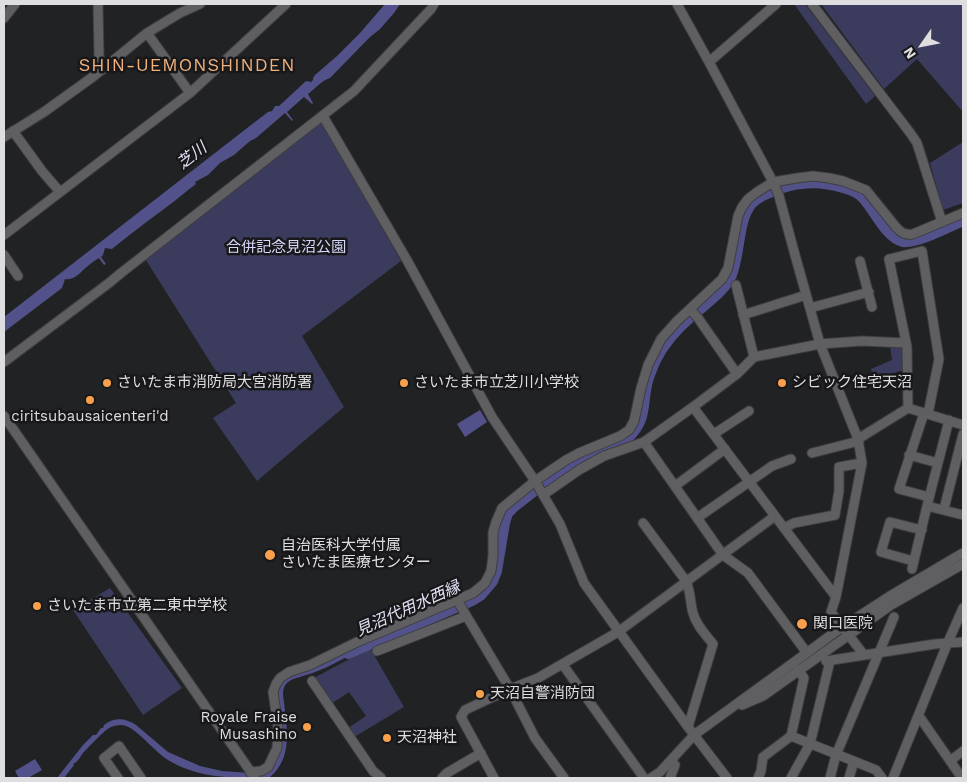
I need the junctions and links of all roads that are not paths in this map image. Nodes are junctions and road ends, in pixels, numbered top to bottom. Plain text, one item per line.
1 (15, 4) edge
2 (98, 4) edge
3 (200, 4) edge
4 (286, 4) edge
5 (434, 4) edge
6 (676, 4) edge
7 (776, 4) edge
8 (812, 4) edge
9 (4, 18) edge
10 (147, 33) junction
11 (709, 62) junction
12 (104, 69) junction
13 (190, 93) junction
14 (323, 116) junction
15 (14, 131) junction
16 (4, 137) edge
17 (773, 182) junction
18 (60, 192) junction
19 (963, 213) edge
20 (942, 222) junction
21 (4, 235) edge
22 (4, 255) edge
23 (860, 261) dead end
24 (18, 276) dead end
25 (736, 285) dead end
26 (868, 292) junction
27 (806, 295) junction
28 (872, 306) dead end
29 (810, 308) junction
30 (690, 309) junction
31 (743, 315) junction
32 (906, 343) junction
33 (820, 344) junction
34 (754, 357) junction
35 (4, 362) edge
36 (737, 374) junction
37 (694, 407) junction
38 (908, 408) junction
39 (749, 411) dead end
40 (926, 414) junction
41 (4, 416) edge
42 (949, 420) junction
43 (963, 425) edge
44 (714, 434) junction
45 (963, 434) edge
46 (858, 440) junction
47 (644, 442) junction
48 (725, 449) junction
49 (812, 453) dead end
50 (909, 455) junction
51 (791, 459) dead end
52 (960, 461) edge
53 (862, 463) junction
54 (938, 463) junction
55 (536, 481) junction
56 (750, 482) junction
57 (675, 486) junction
58 (543, 495) junction
59 (928, 502) junction
60 (944, 510) junction
61 (963, 515) edge
62 (775, 516) junction
63 (697, 518) junction
64 (643, 523) dead end
65 (784, 528) junction
66 (922, 530) junction
67 (963, 553) edge
68 (723, 555) junction
69 (963, 564) edge
70 (686, 582) junction
71 (836, 597) junction
72 (458, 600) junction
73 (963, 608) edge
74 (466, 615) junction
75 (894, 617) dead end
76 (842, 627) junction
77 (618, 632) junction
78 (848, 635) junction
79 (948, 642) junction
80 (963, 642) edge
81 (377, 651) dead end
82 (807, 653) junction
83 (879, 653) junction
84 (864, 655) junction
85 (563, 665) junction
86 (798, 670) junction
87 (312, 681) dead end
88 (510, 689) junction
89 (728, 711) junction
90 (919, 716) junction
91 (688, 727) junction
92 (694, 735) junction
93 (791, 736) junction
94 (810, 744) junction
95 (963, 751) edge
96 (481, 753) junction
97 (836, 755) junction
98 (671, 760) junction
99 (854, 761) junction
100 (950, 761) junction
101 (252, 774) edge
102 (725, 777) edge
103 (118, 778) edge
104 (142, 778) edge
105 (381, 778) edge
106 (442, 778) edge
107 (494, 778) edge
108 (564, 778) edge
109 (644, 778) edge
110 (651, 778) edge
111 (670, 778) edge
112 (758, 778) edge
113 (791, 778) edge
114 (830, 778) edge
115 (850, 778) edge
116 (882, 778) edge
117 (893, 778) edge
118 (962, 778) edge

1 - 9 street
2 - 12 street
3 - 10 street
4 - 13 street
5 - 14 street
6 - 11 street
7 - 11 street
8 - 20 street
10 - 12 street
10 - 13 street
11 - 17 street
12 - 15 street
13 - 18 street
14 - 35 street
14 - 55 street
15 - 16 street
15 - 18 street
17 - 20 street
17 - 27 street
17 - 30 street
18 - 21 street
19 - 20 street
22 - 24 street
23 - 26 street
25 - 31 street
26 - 28 street
26 - 29 street
27 - 29 street
27 - 31 street
29 - 33 street
30 - 36 street
30 - 55 street
31 - 34 street
32 - 33 street
32 - 38 street
32 - 40 street
33 - 34 street
33 - 46 street
34 - 36 street
36 - 37 street
37 - 44 street
37 - 47 street
38 - 40 street
38 - 46 street
39 - 44 street
40 - 42 street
40 - 50 street
41 - 101 street
42 - 43 street
42 - 54 street
44 - 48 street
45 - 52 street
46 - 49 street
46 - 53 street
47 - 57 street
47 - 58 street
48 - 56 street
48 - 57 street
50 - 54 street
50 - 59 street
51 - 56 street
52 - 60 street
53 - 65 street
53 - 71 street
54 - 59 street
55 - 58 street
55 - 72 street
56 - 62 street
56 - 63 street
57 - 63 street
58 - 77 street
59 - 60 street
59 - 66 street
60 - 61 street
62 - 65 street
62 - 68 street
63 - 68 street
64 - 70 street
65 - 71 street
66 - 66 street
67 - 76 street
68 - 70 street
68 - 82 street
69 - 78 street
70 - 77 street
70 - 91 street
71 - 76 street
72 - 74 street
72 - 101 street
73 - 79 street
74 - 81 street
74 - 88 street
75 - 83 street
76 - 78 street
76 - 82 street
77 - 85 street
77 - 91 street
78 - 84 street
78 - 86 street
79 - 80 street
79 - 83 street
79 - 90 street
82 - 89 street
83 - 84 street
83 - 97 street
84 - 94 street
85 - 88 street
85 - 109 street
86 - 89 street
86 - 93 street
87 - 105 street
88 - 96 street
88 - 108 street
89 - 92 street
90 - 100 street
90 - 117 street
91 - 92 street
92 - 98 street
92 - 102 street
93 - 94 street
93 - 112 street
94 - 97 street
94 - 113 street
95 - 100 street
96 - 106 street
96 - 107 street
97 - 99 street
97 - 114 street
98 - 110 street
98 - 111 street
99 - 115 street
99 - 116 street
100 - 118 street
103 - 104 street

